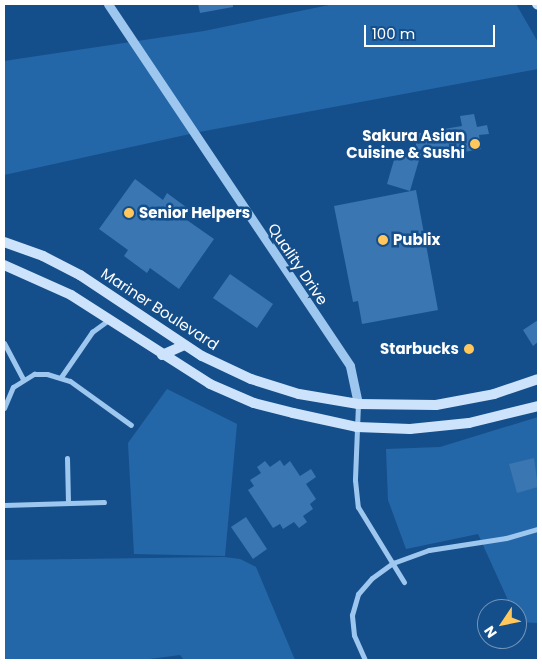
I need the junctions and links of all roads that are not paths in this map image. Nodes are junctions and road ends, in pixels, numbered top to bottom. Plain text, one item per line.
1 (108, 4) edge
2 (4, 242) edge
3 (4, 265) edge
4 (110, 319) junction
5 (4, 343) edge
6 (184, 345) junction
7 (162, 355) junction
8 (61, 377) junction
9 (23, 379) junction
10 (537, 383) edge
11 (358, 404) junction
12 (538, 406) edge
13 (4, 408) edge
14 (131, 425) dead end
15 (357, 427) junction
16 (67, 458) dead end
17 (104, 502) dead end
18 (68, 503) junction
19 (4, 505) edge
20 (538, 529) edge
21 (393, 563) junction
22 (404, 582) dead end
23 (365, 660) edge

1 - 11 street, Quality Drive
2 - 6 main road, Mariner Boulevard
3 - 4 main road
4 - 7 main road
4 - 8 street
5 - 9 street
6 - 7 main road
6 - 11 main road, Mariner Boulevard
7 - 15 main road
8 - 9 street
8 - 14 street
9 - 13 street
10 - 11 main road, Mariner Boulevard
11 - 15 street, Quality Drive
12 - 15 main road
15 - 21 street, Quality Drive
16 - 18 street
17 - 18 street
18 - 19 street
20 - 21 street
21 - 22 street, Quality Drive
21 - 23 street

